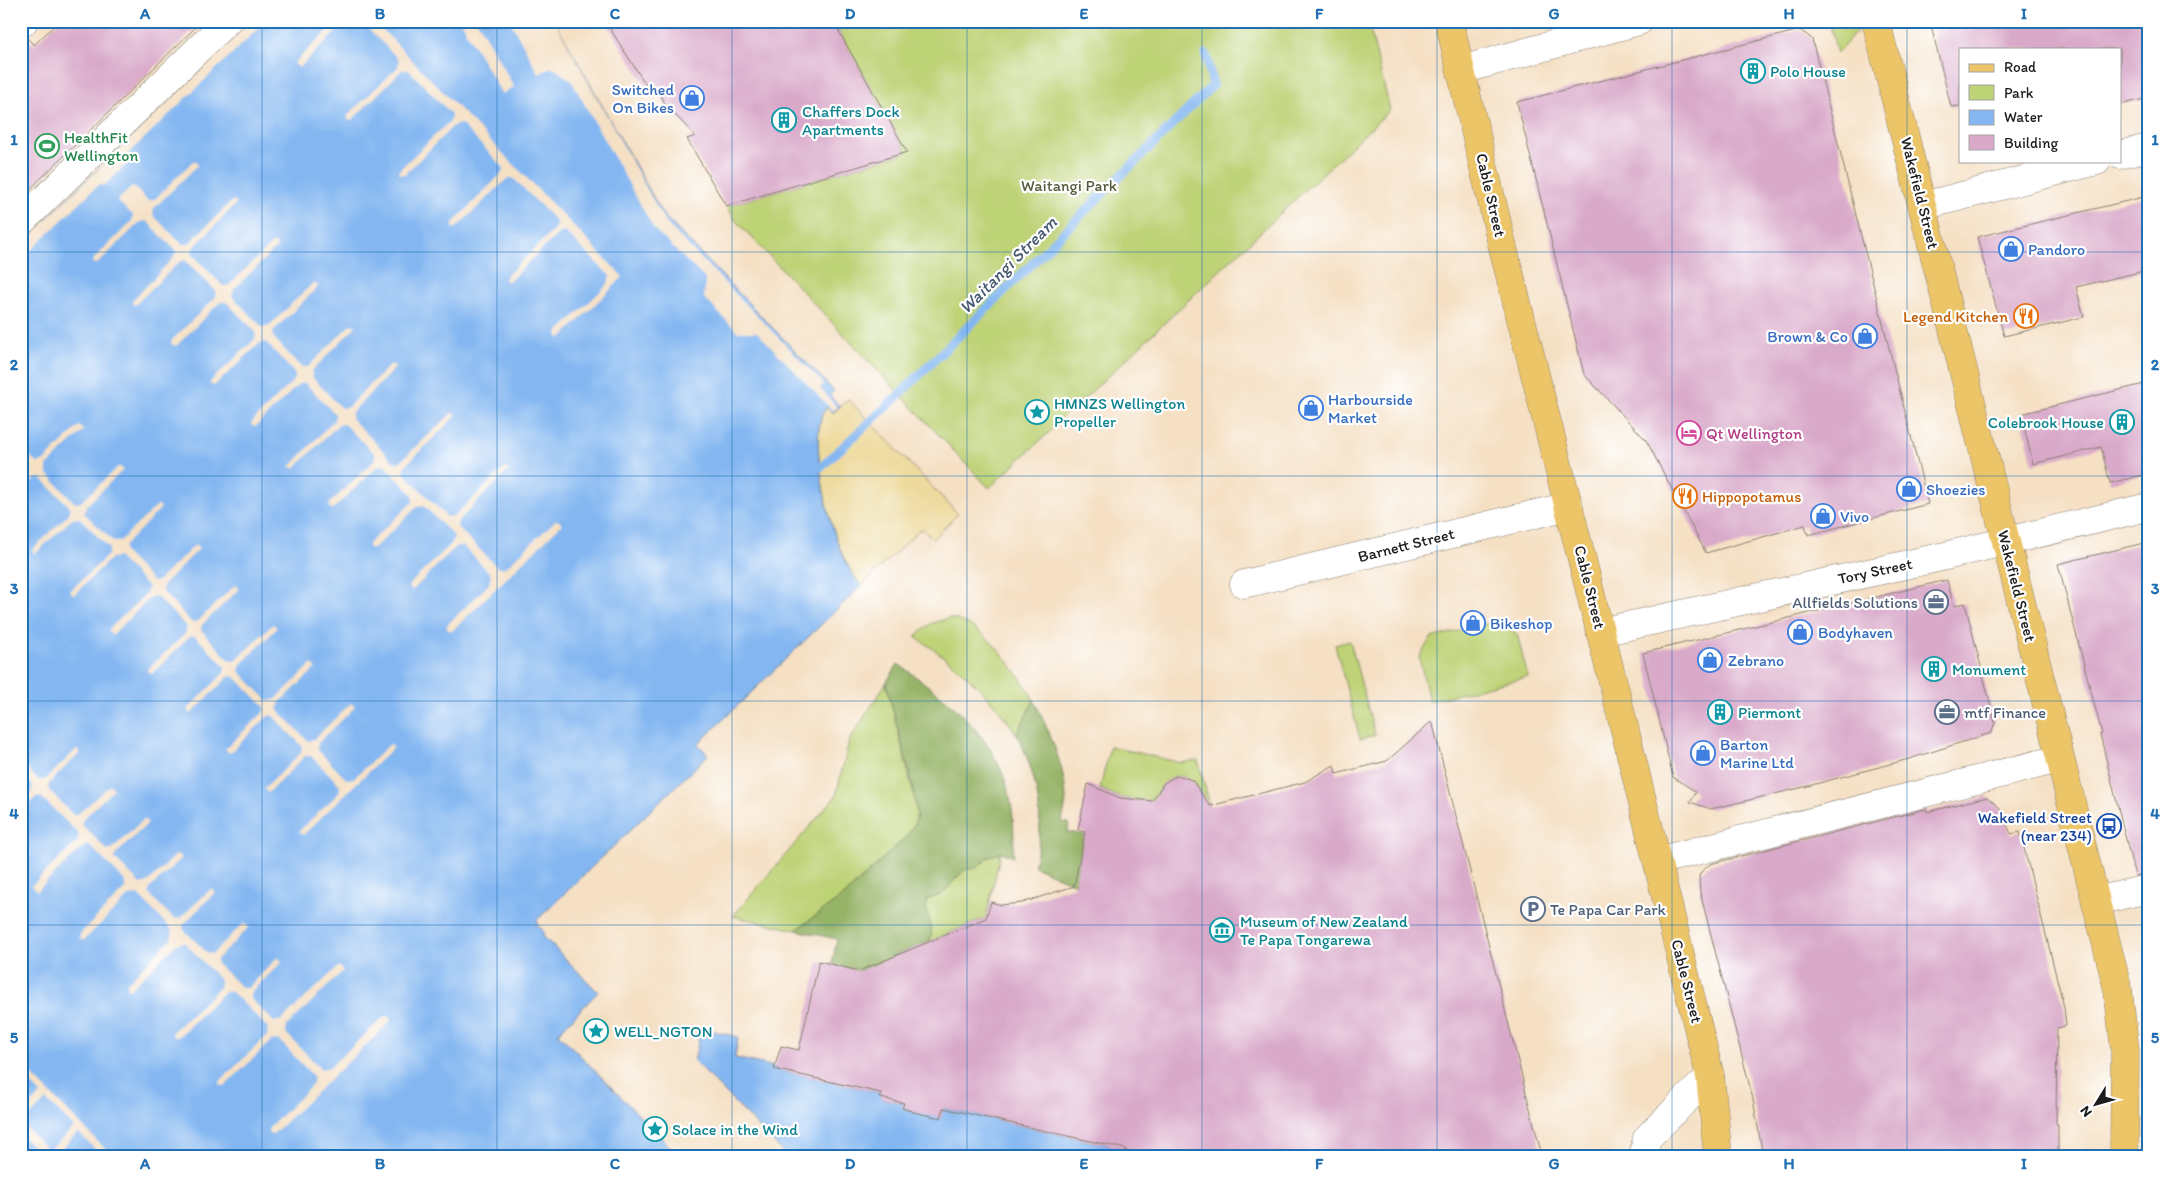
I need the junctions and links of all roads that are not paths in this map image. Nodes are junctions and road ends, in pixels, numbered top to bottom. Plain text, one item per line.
1 (24, 21) edge
2 (227, 21) edge
3 (1449, 21) edge
4 (1876, 21) edge
5 (1630, 22) edge
6 (21, 24) edge
7 (1461, 70) junction
8 (2148, 148) edge
9 (2122, 154) edge
10 (2093, 162) edge
11 (1923, 206) junction
12 (21, 222) edge
13 (1569, 506) junction
14 (2148, 507) edge
15 (2006, 542) junction
16 (1244, 584) dead end
17 (1601, 632) junction
18 (2059, 759) junction
19 (1657, 861) junction
20 (2148, 889) edge
21 (2096, 901) junction
22 (1710, 1076) junction
23 (1644, 1156) edge
24 (1718, 1156) edge
25 (2124, 1156) edge

1 - 6 street
2 - 12 street
3 - 7 main road, Cable Street
4 - 11 main road, Wakefield Street
5 - 7 street
7 - 13 main road, Cable Street
8 - 9 street
10 - 11 street
11 - 15 main road, Wakefield Street
13 - 16 street, Barnett Street
13 - 17 main road, Cable Street
14 - 15 street, Tory Street
15 - 17 street, Tory Street
15 - 18 main road, Wakefield Street
17 - 19 main road, Cable Street
18 - 19 street
18 - 21 main road, Wakefield Street
19 - 22 main road, Cable Street
20 - 21 street
21 - 25 main road, Wakefield Street
22 - 23 street
22 - 24 main road, Cable Street

